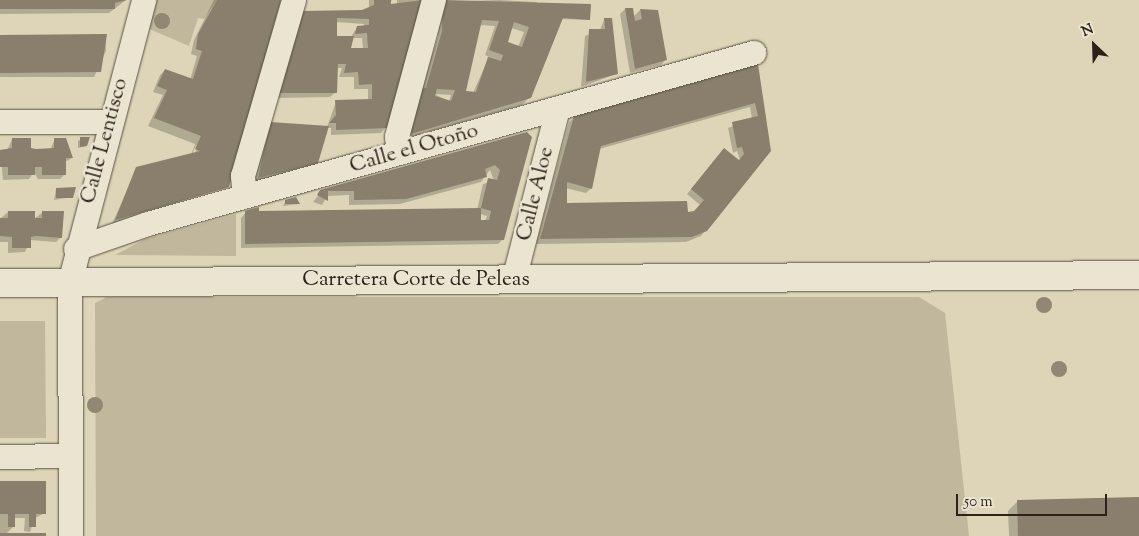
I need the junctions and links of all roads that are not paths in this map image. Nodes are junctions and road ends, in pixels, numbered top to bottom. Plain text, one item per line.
1 (144, 0) edge
2 (294, 0) edge
3 (434, 0) edge
4 (754, 53) dead end
5 (558, 108) junction
6 (0, 122) edge
7 (111, 122) junction
8 (399, 153) junction
9 (245, 196) junction
10 (76, 249) junction
11 (1139, 275) edge
12 (514, 280) junction
13 (0, 283) edge
14 (70, 283) junction
15 (70, 456) junction
16 (0, 457) edge
17 (71, 536) edge

1 - 7 street, Calle Lentisco
2 - 9 street
3 - 8 street
4 - 5 street, Calle el Otoño
5 - 8 street, Calle el Otoño
5 - 12 street, Calle Aloe
6 - 7 street
7 - 10 street, Calle Lentisco
8 - 9 street, Calle el Otoño
9 - 10 street, Calle el Otoño
10 - 14 street, Calle Lentisco
11 - 12 street, Carretera Corte de Peleas
12 - 14 street, Carretera Corte de Peleas
13 - 14 street, Carretera Corte de Peleas
14 - 15 street, Calle Lentisco
15 - 16 street
15 - 17 street, Calle Lentisco

